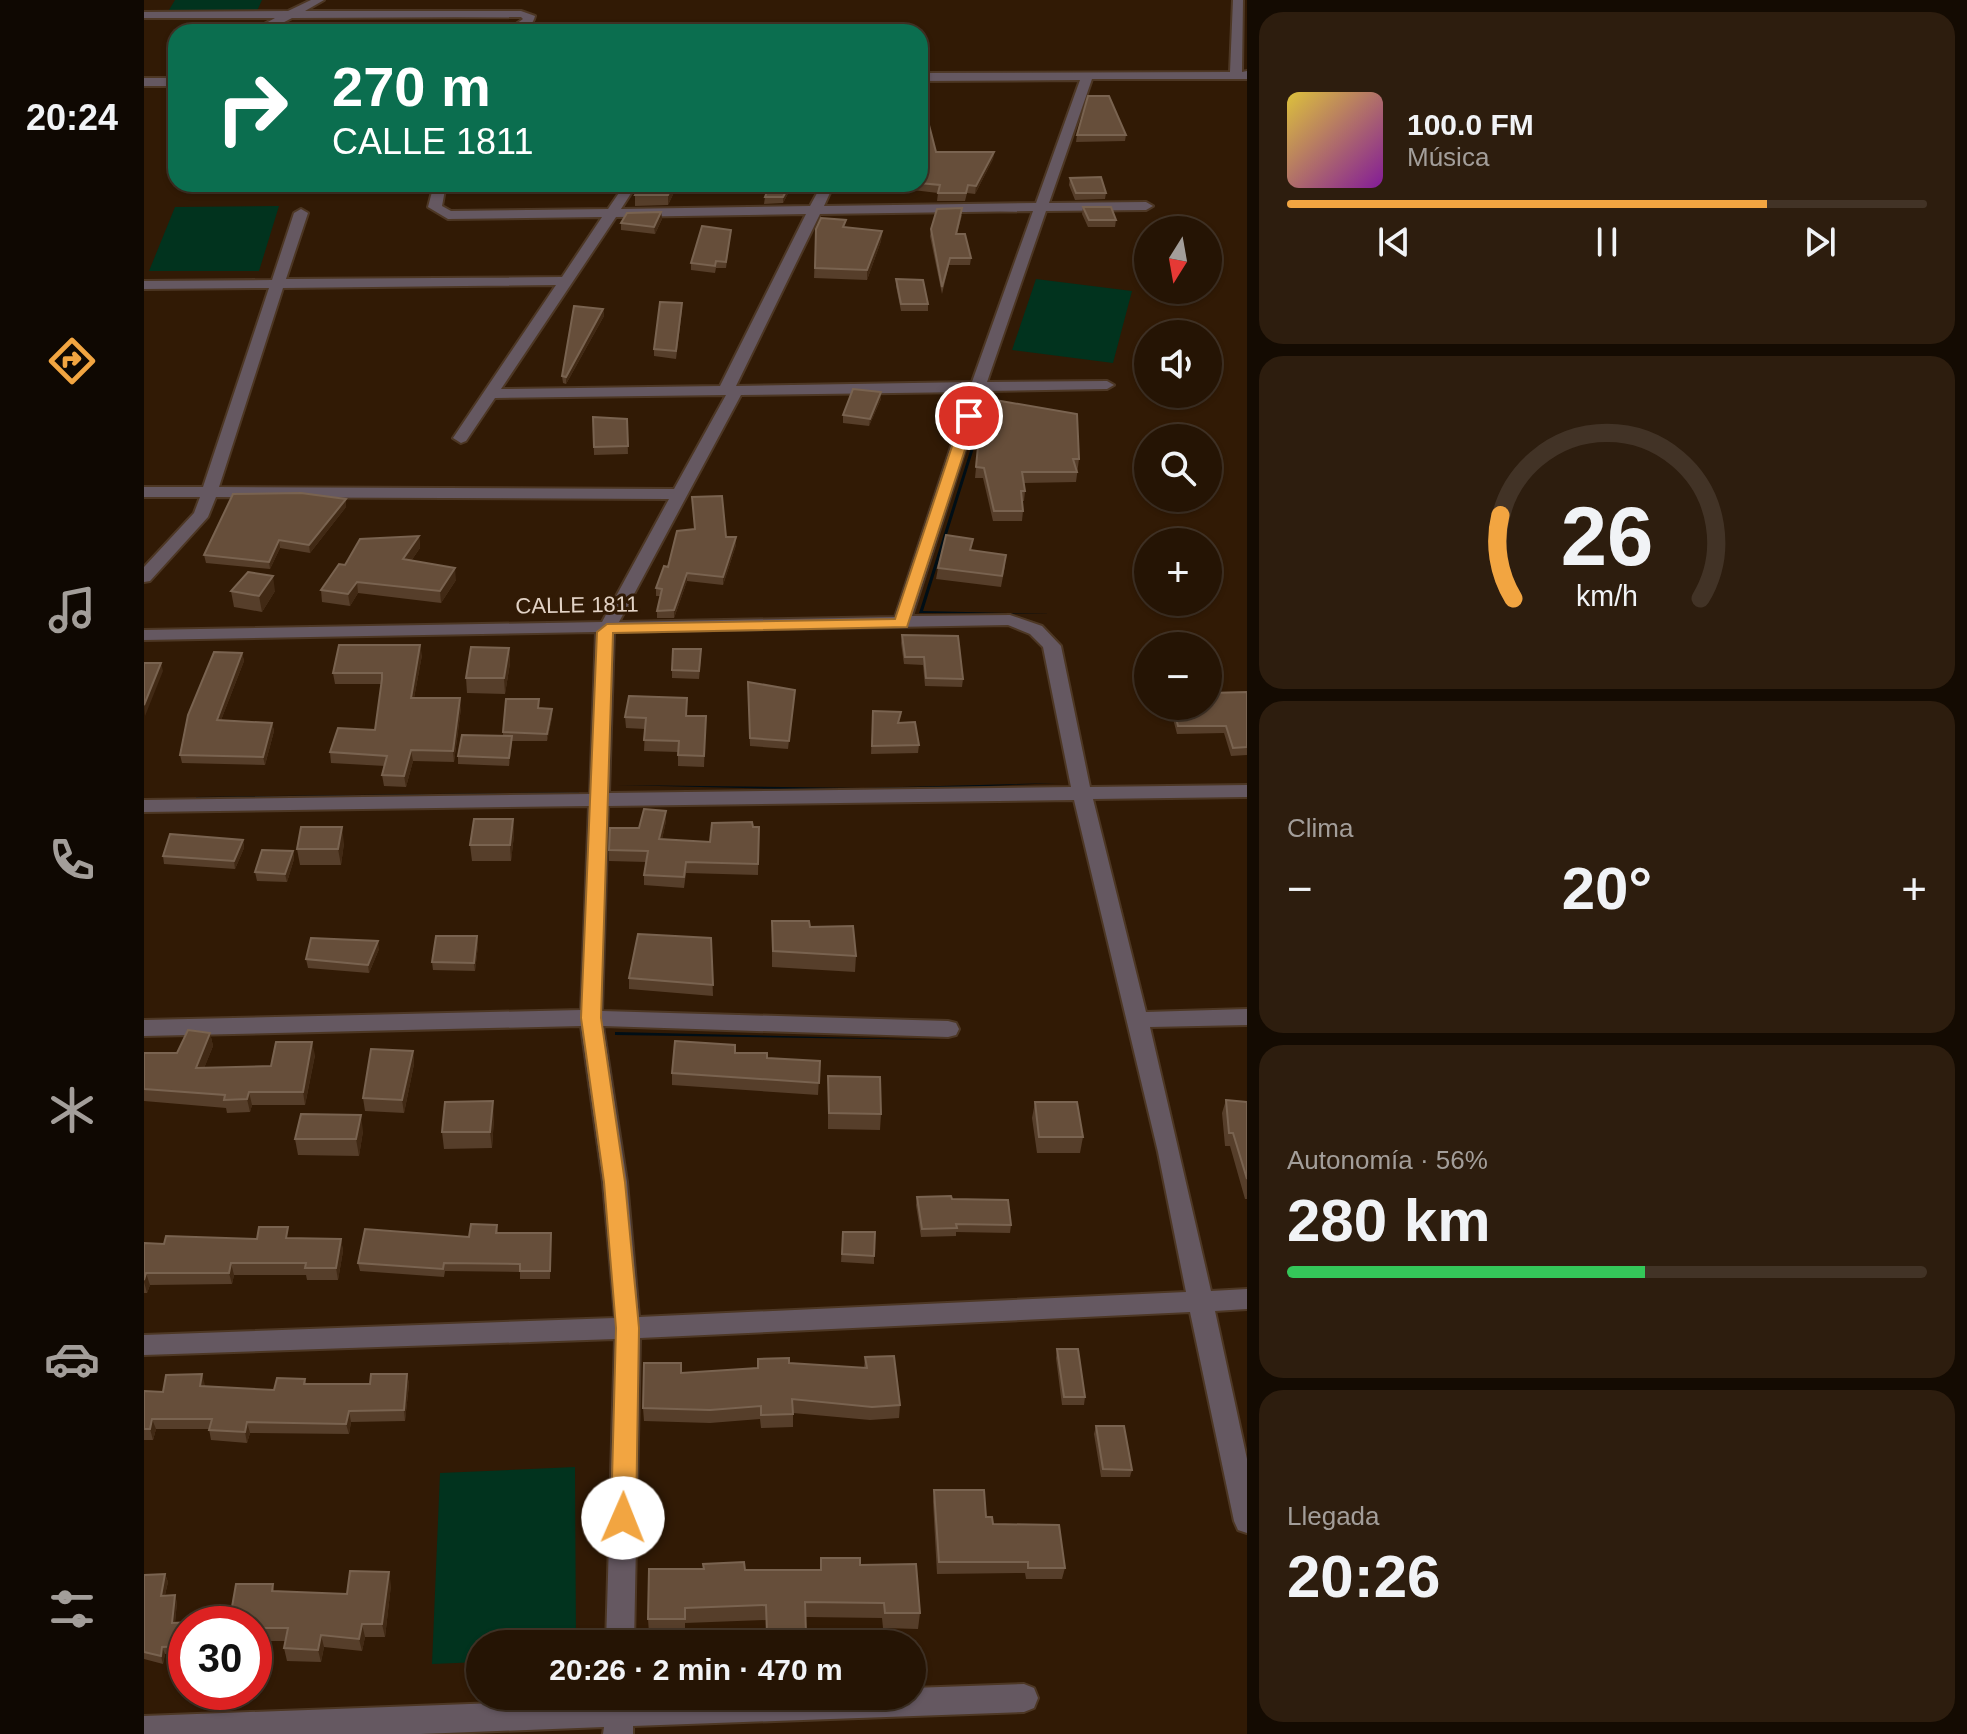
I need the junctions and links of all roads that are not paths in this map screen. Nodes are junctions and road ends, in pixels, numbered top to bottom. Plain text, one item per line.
1 (319, 0) edge
2 (1238, 0) edge
3 (144, 15) edge
4 (287, 15) junction
5 (271, 24) edge
6 (523, 24) edge
7 (1241, 75) edge
8 (1087, 76) junction
9 (928, 77) edge
10 (168, 80) edge
11 (144, 82) edge
12 (438, 192) edge
13 (626, 192) edge
14 (824, 192) edge
15 (1146, 206) dead end
16 (1040, 208) junction
17 (815, 211) junction
18 (301, 213) dead end
19 (611, 214) junction
20 (566, 281) junction
21 (278, 284) junction
22 (144, 285) edge
23 (1107, 385) dead end
24 (978, 386) junction
25 (731, 390) junction
26 (490, 394) junction
27 (461, 438) dead end
28 (144, 492) edge
29 (209, 492) junction
30 (680, 494) junction
31 (144, 577) edge
32 (901, 624) junction
33 (607, 629) junction
34 (144, 635) edge
35 (1247, 791) edge
36 (1082, 793) junction
37 (597, 802) junction
38 (144, 806) edge
39 (1247, 1017) edge
40 (591, 1018) junction
41 (1137, 1020) junction
42 (144, 1028) edge
43 (948, 1029) dead end
44 (1247, 1299) edge
45 (1199, 1300) junction
46 (628, 1328) junction
47 (144, 1345) edge
48 (1247, 1521) edge
49 (620, 1630) edge
50 (1024, 1698) dead end
51 (619, 1714) edge
52 (144, 1730) edge

1 - 4 street
2 - 7 street
3 - 4 street
4 - 5 street
4 - 6 street
7 - 8 street
8 - 9 street
8 - 16 street
10 - 11 street
12 - 19 street
13 - 19 street
14 - 17 street
15 - 16 street
16 - 17 street
16 - 24 street
17 - 19 street
17 - 25 street
18 - 21 street
19 - 20 street
20 - 21 street
20 - 26 street
21 - 22 street
21 - 29 street
23 - 24 street
24 - 25 street
24 - 32 street
25 - 26 street
25 - 30 street
26 - 27 street
28 - 29 street
29 - 30 street
29 - 31 street
30 - 33 street
32 - 33 street, CALLE 1811
32 - 36 street, CALLE 1811
33 - 34 street, CALLE 1811
33 - 37 street
35 - 36 street
36 - 37 street
36 - 41 street
37 - 38 street
37 - 40 street
39 - 41 street
40 - 42 street
40 - 43 street
40 - 46 street
41 - 45 street
44 - 45 street
45 - 46 street
45 - 48 street
46 - 47 street
46 - 49 street
50 - 51 street
51 - 52 street

